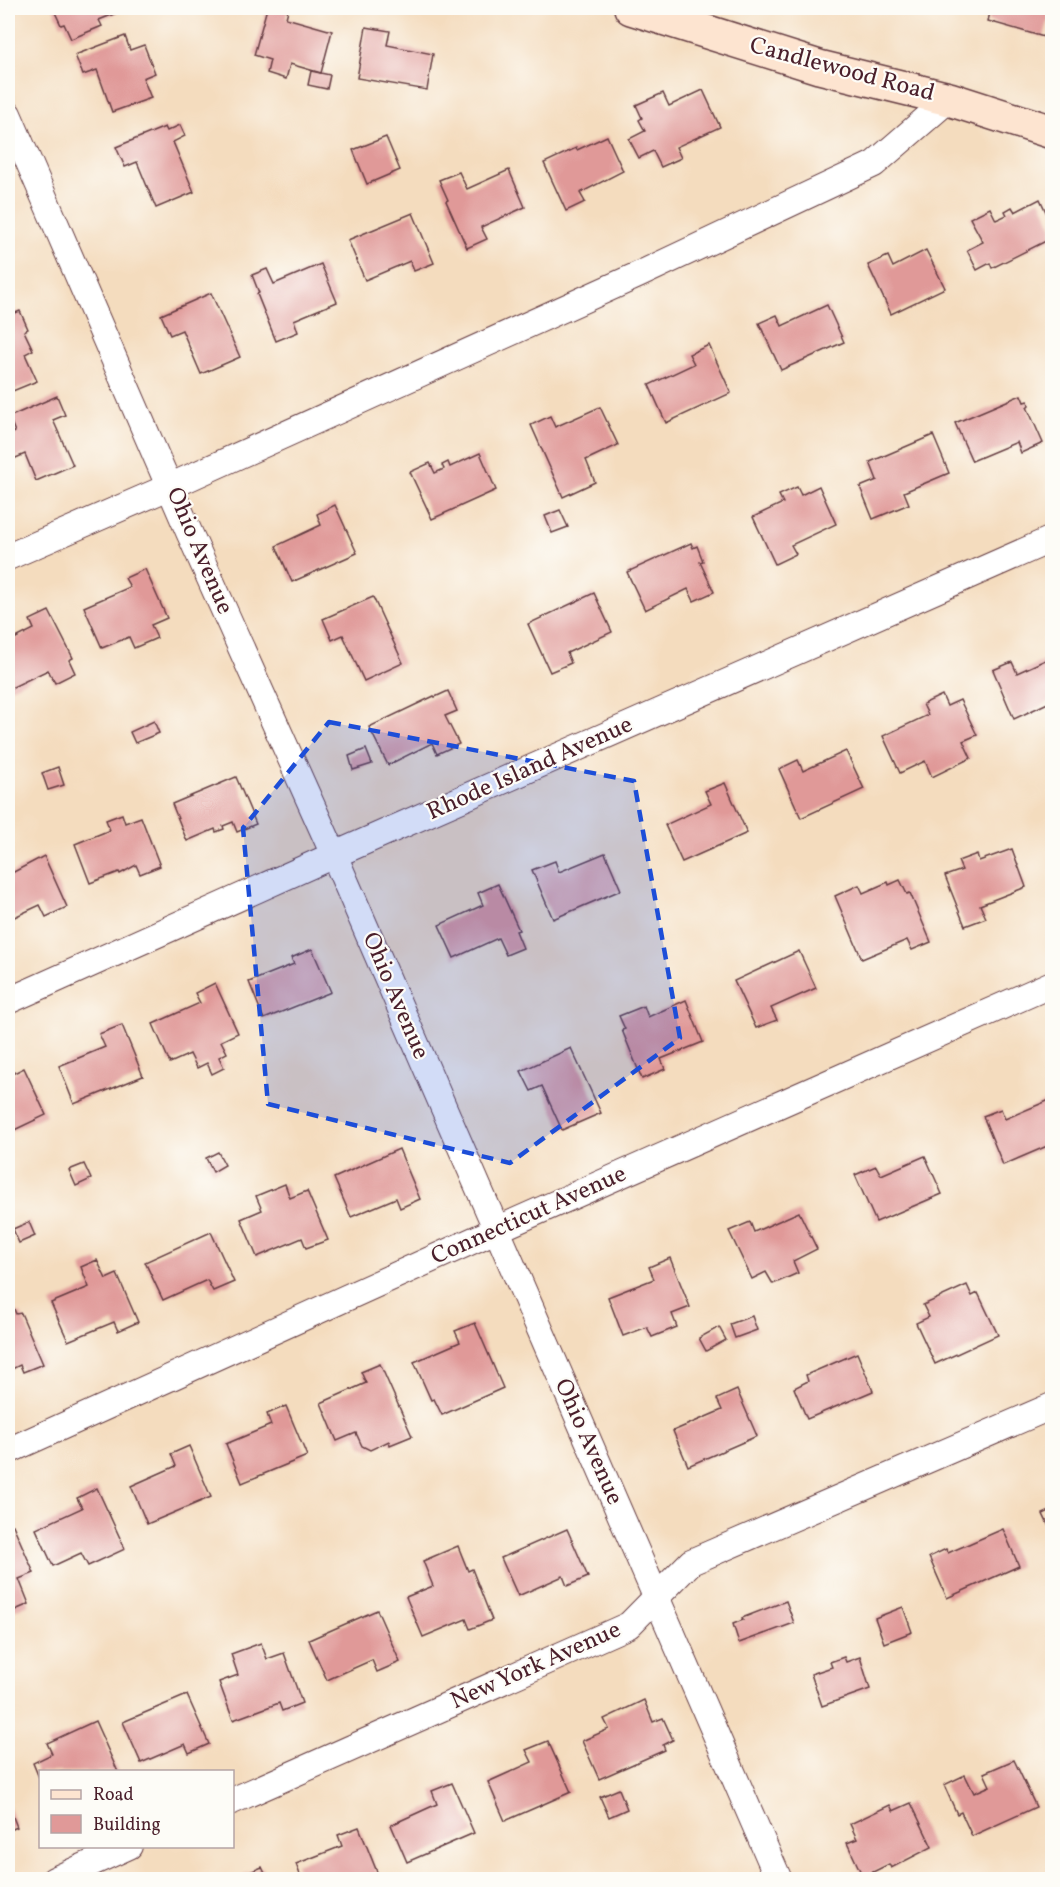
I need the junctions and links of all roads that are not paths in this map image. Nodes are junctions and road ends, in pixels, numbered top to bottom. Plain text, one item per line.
1 (631, 8) edge
2 (950, 99) junction
3 (8, 114) edge
4 (1053, 132) edge
5 (171, 486) junction
6 (1053, 539) edge
7 (8, 557) edge
8 (334, 855) junction
9 (1053, 984) edge
10 (8, 1001) edge
11 (496, 1230) junction
12 (1053, 1406) edge
13 (8, 1451) edge
14 (656, 1597) junction
15 (234, 1800) edge
16 (125, 1848) edge
17 (54, 1880) edge
18 (780, 1880) edge

1 - 2 street, Candlewood Road
2 - 4 street, Candlewood Road
2 - 5 street
3 - 5 street, Ohio Avenue
5 - 7 street
5 - 8 street, Ohio Avenue
6 - 8 street, Rhode Island Avenue
8 - 10 street, Rhode Island Avenue
8 - 11 street, Ohio Avenue
9 - 11 street, Connecticut Avenue
11 - 13 street, Connecticut Avenue
11 - 14 street, Ohio Avenue
12 - 14 street, New York Avenue
14 - 15 street, New York Avenue
14 - 18 street, Ohio Avenue
16 - 17 street

